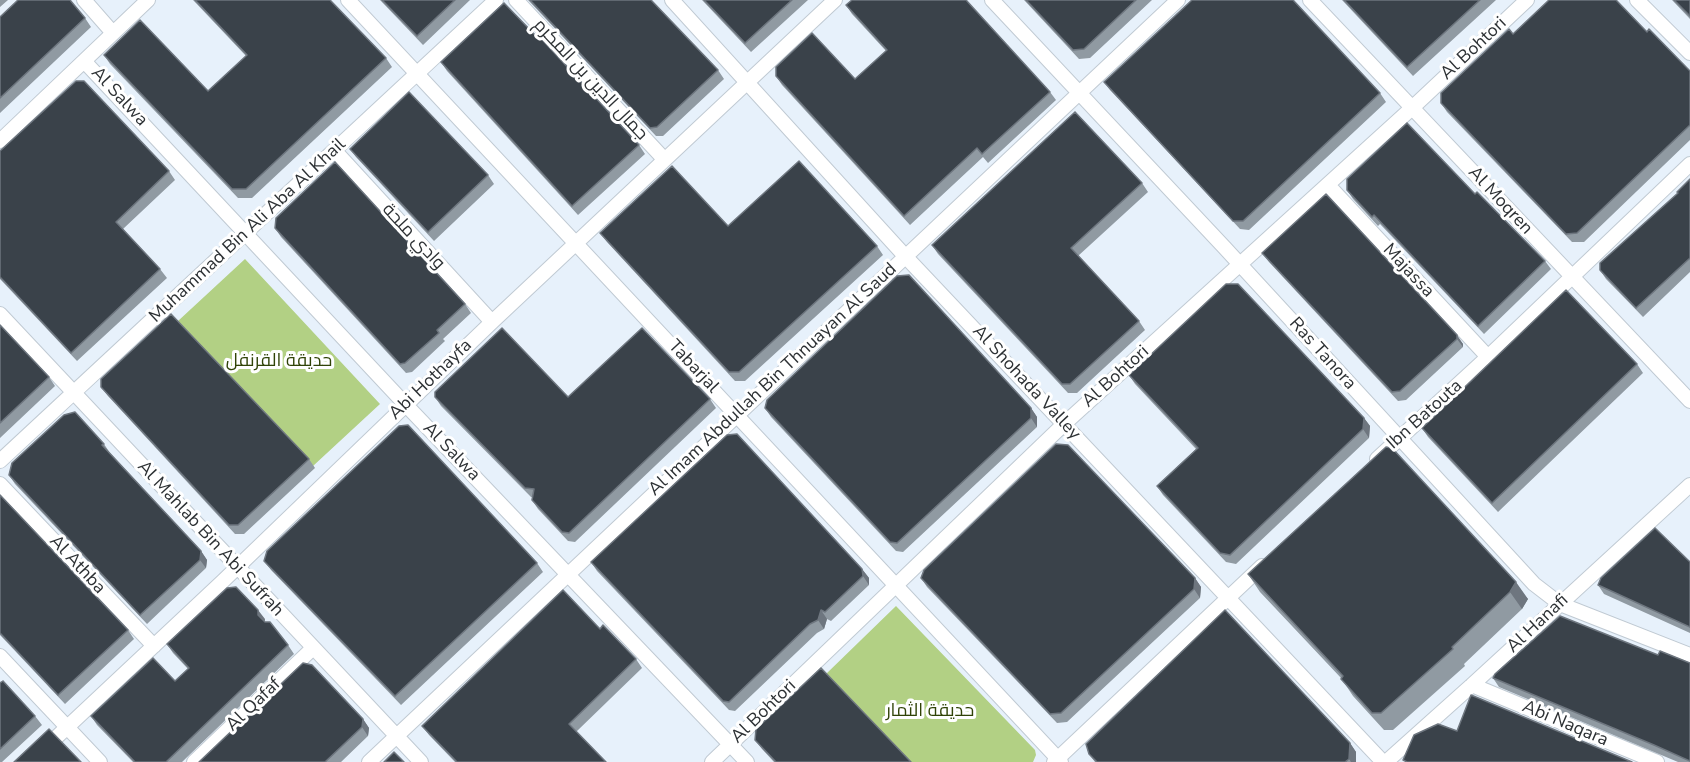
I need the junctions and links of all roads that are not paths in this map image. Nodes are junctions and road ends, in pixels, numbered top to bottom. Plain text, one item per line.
1 (84, 0) edge
2 (148, 0) edge
3 (348, 0) edge
4 (496, 0) edge
5 (516, 0) edge
6 (672, 0) edge
7 (835, 0) edge
8 (992, 0) edge
9 (1179, 0) edge
10 (1310, 0) edge
11 (1527, 0) edge
12 (1637, 0) edge
13 (113, 33) junction
14 (1690, 53) edge
15 (84, 60) junction
16 (417, 73) junction
17 (747, 80) junction
18 (1078, 93) junction
19 (1412, 108) junction
20 (0, 141) edge
21 (335, 151) junction
22 (664, 159) junction
23 (1690, 164) edge
24 (1328, 185) junction
25 (246, 233) junction
26 (576, 243) junction
27 (905, 256) junction
28 (1240, 264) junction
29 (1572, 277) junction
30 (0, 314) edge
31 (492, 322) junction
32 (1488, 357) junction
33 (73, 393) junction
34 (1690, 401) edge
35 (405, 404) junction
36 (737, 414) junction
37 (1064, 424) junction
38 (1399, 438) junction
39 (0, 461) edge
40 (1369, 467) edge
41 (0, 484) edge
42 (1690, 485) edge
43 (1269, 560) edge
44 (236, 568) junction
45 (568, 574) junction
46 (895, 584) junction
47 (1229, 597) junction
48 (1560, 604) junction
49 (154, 646) junction
50 (313, 648) junction
51 (1690, 655) edge
52 (0, 656) edge
53 (1472, 685) junction
54 (67, 727) junction
55 (396, 736) junction
56 (730, 745) junction
57 (1057, 761) edge
58 (30, 762) edge
59 (100, 762) edge
60 (194, 762) edge
61 (369, 762) edge
62 (421, 762) edge
63 (712, 762) edge
64 (747, 762) edge
65 (1384, 762) edge
66 (1658, 762) edge

1 - 13 street
2 - 13 street
3 - 16 street, Tabarjal
4 - 16 street, Muhammad Bin Ali Aba Al Khail
5 - 22 street, جمال الدين بن المكرم
6 - 17 street, Al Shohada Valley
7 - 17 street, Abi Hothayfa
8 - 18 street, Ras Tanora
9 - 18 street, Al Imam Abdullah Bin Thnuayan Al Saud
10 - 19 street, Al Moqren
11 - 19 street, Al Bohtori
12 - 14 street
13 - 15 street
15 - 20 street
15 - 25 street, Al Salwa
16 - 21 street, Muhammad Bin Ali Aba Al Khail
16 - 26 street, Tabarjal
17 - 22 street, Abi Hothayfa
17 - 27 street, Al Shohada Valley
18 - 27 street, Al Imam Abdullah Bin Thnuayan Al Saud
18 - 28 street, Ras Tanora
19 - 24 street, Al Bohtori
19 - 29 street, Al Moqren
21 - 25 street, Muhammad Bin Ali Aba Al Khail
21 - 31 street, وادي ملحة
22 - 26 street, Abi Hothayfa
23 - 29 street, Ibn Batouta
24 - 28 street, Al Bohtori
24 - 32 street, Majassa
25 - 33 street, Muhammad Bin Ali Aba Al Khail
25 - 35 street, Al Salwa
26 - 31 street, Abi Hothayfa
26 - 36 street, Tabarjal
27 - 36 street, Al Imam Abdullah Bin Thnuayan Al Saud
27 - 37 street, Al Shohada Valley
28 - 37 street, Al Bohtori
28 - 38 street, Ras Tanora
29 - 32 street, Ibn Batouta
29 - 34 street, Al Moqren
30 - 33 street, Al Mahlab Bin Abi Sufrah
31 - 35 street, Abi Hothayfa
32 - 38 street, Ibn Batouta
33 - 39 street, Muhammad Bin Ali Aba Al Khail
33 - 44 street, Al Mahlab Bin Abi Sufrah
35 - 44 street, Abi Hothayfa
35 - 45 street, Al Salwa
36 - 45 street, Al Imam Abdullah Bin Thnuayan Al Saud
36 - 46 street, Tabarjal
37 - 46 street, Al Bohtori
37 - 47 street, Al Shohada Valley
38 - 40 street, Ibn Batouta
38 - 48 street, Ras Tanora
41 - 49 street, Al Athba
42 - 48 street, Al Hanafi
43 - 47 street
44 - 49 street, Abi Hothayfa
44 - 50 street, Al Mahlab Bin Abi Sufrah
45 - 55 street, Al Imam Abdullah Bin Thnuayan Al Saud
45 - 56 street, Al Salwa
46 - 56 street, Al Bohtori
46 - 57 street, Tabarjal
47 - 57 street
47 - 65 street, Al Shohada Valley
48 - 51 street, Ras Tanora
48 - 53 street, Al Hanafi
49 - 54 street, Abi Hothayfa
50 - 55 street, Al Mahlab Bin Abi Sufrah
50 - 60 street, Al Qafaf
52 - 54 street
53 - 65 street, Al Hanafi
53 - 66 street, Abi Naqara
54 - 58 street, Abi Hothayfa
54 - 59 street
55 - 61 street, Al Imam Abdullah Bin Thnuayan Al Saud
55 - 62 street, Al Mahlab Bin Abi Sufrah
56 - 63 street, Al Bohtori
56 - 64 street, Al Salwa

